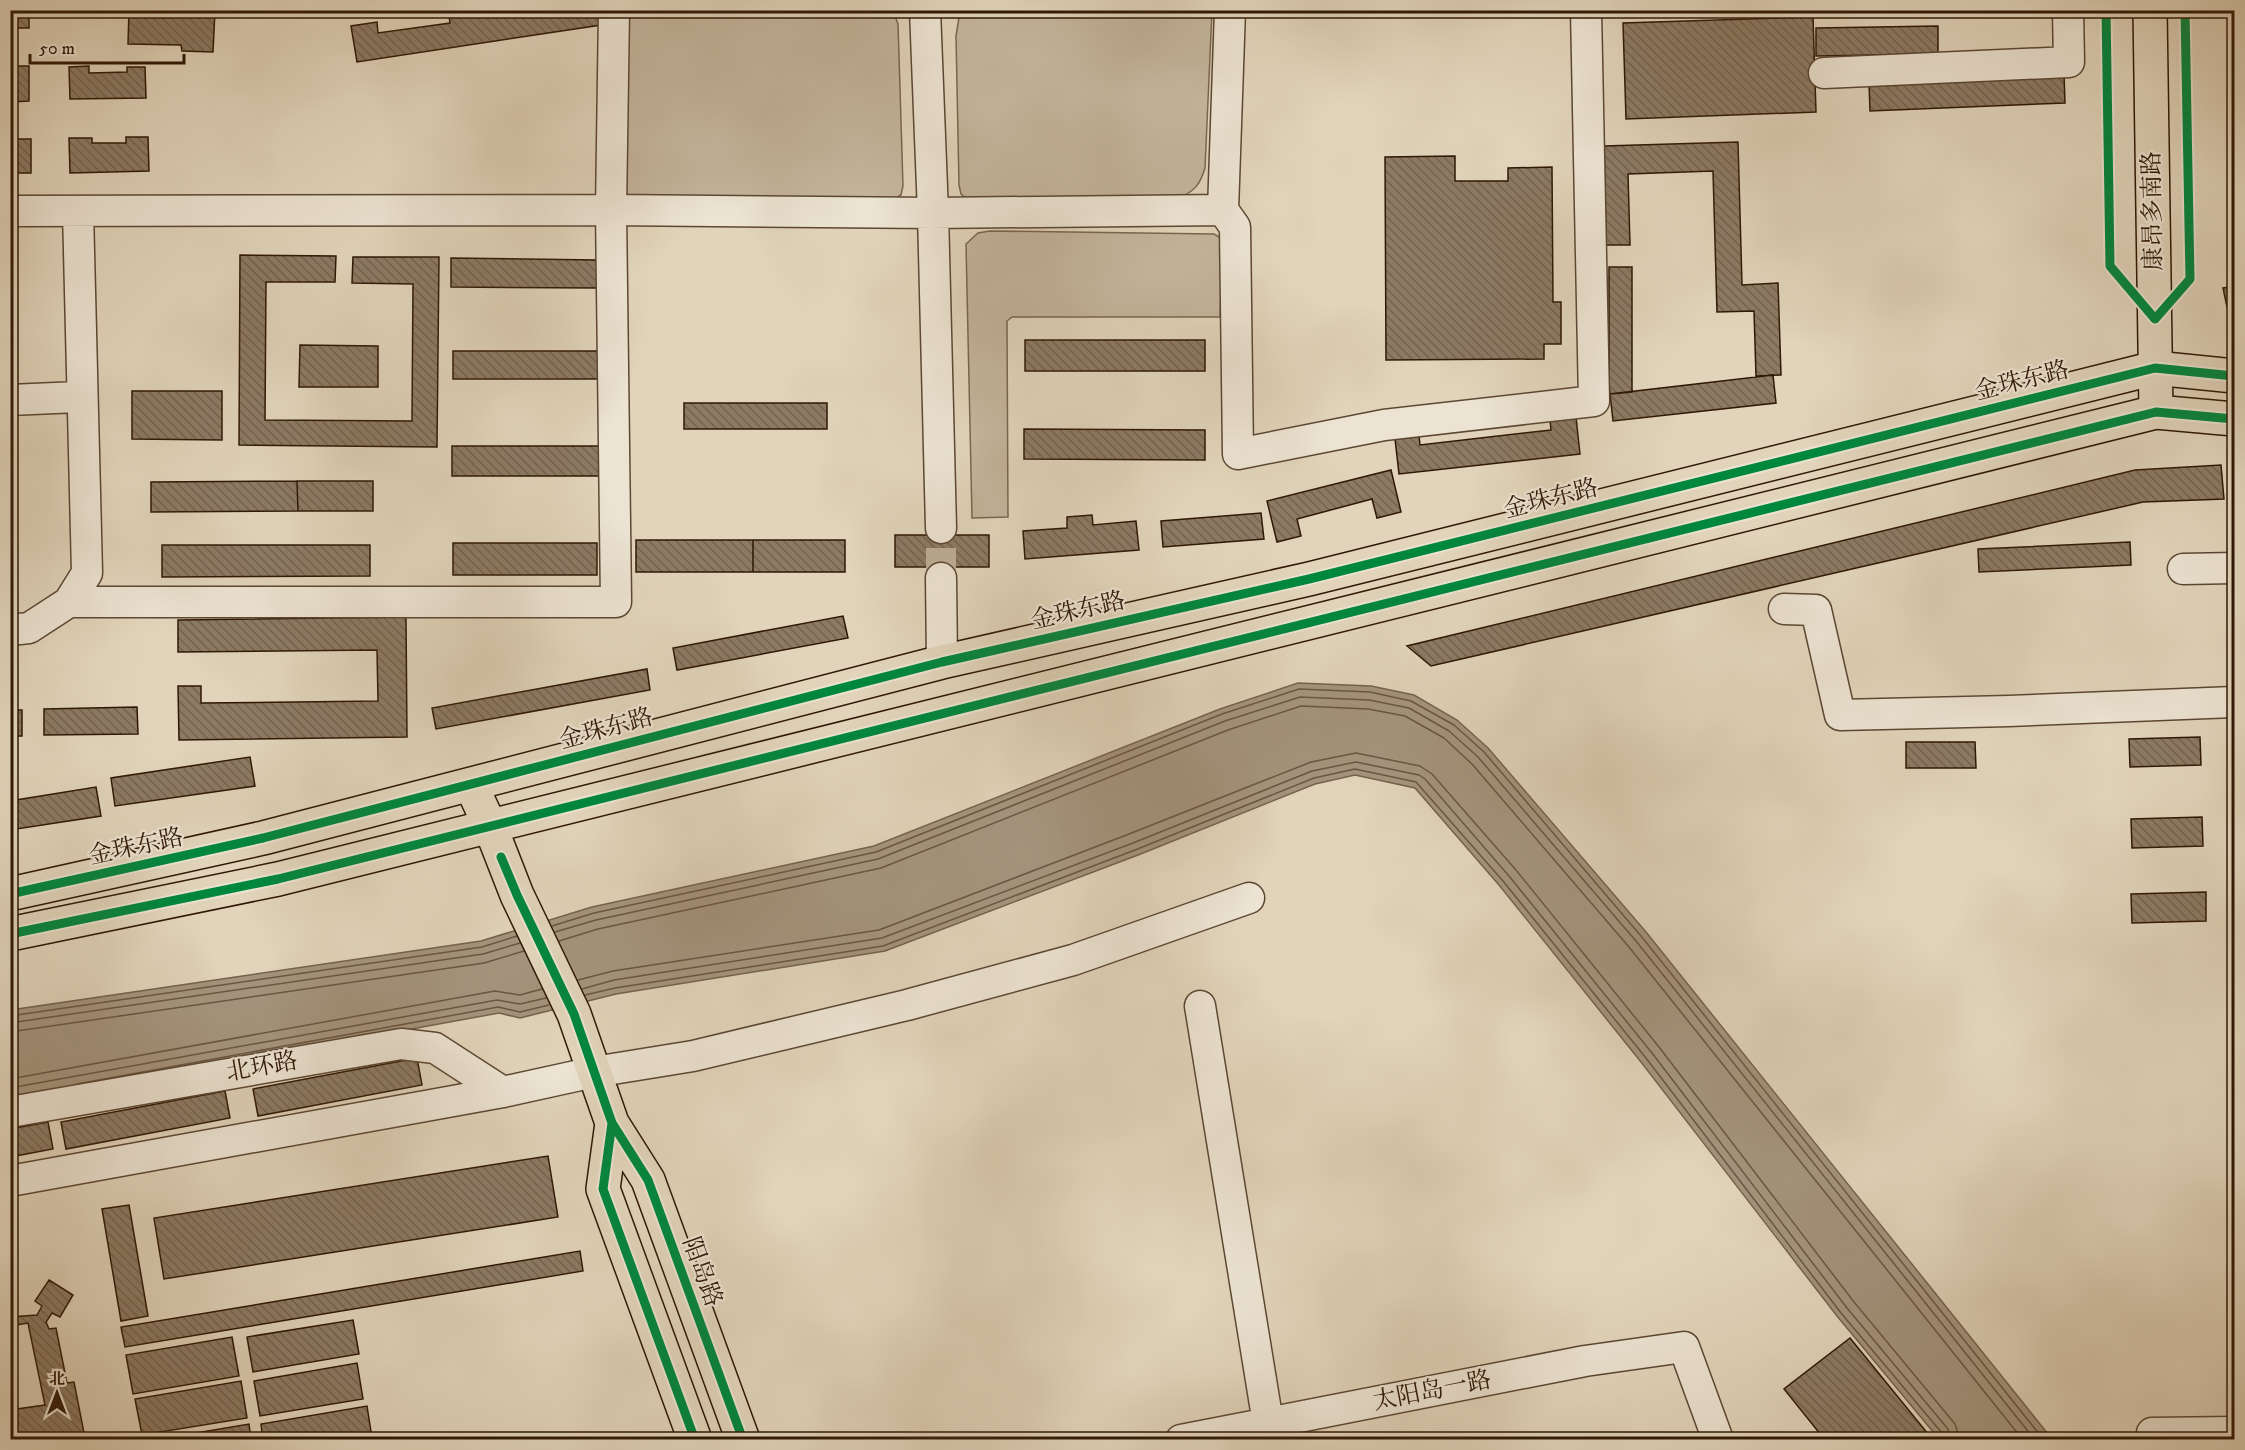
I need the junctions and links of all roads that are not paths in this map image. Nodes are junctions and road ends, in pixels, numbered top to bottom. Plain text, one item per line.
1 (614, 10) edge
2 (926, 10) edge
3 (1230, 10) edge
4 (1586, 10) edge
5 (2068, 10) edge
6 (2150, 10) edge
7 (1824, 73) dead end
8 (611, 210) junction
9 (1223, 210) junction
10 (10, 211) edge
11 (78, 211) junction
12 (933, 213) junction
13 (2155, 368) junction
14 (2235, 376) edge
15 (78, 398) dead end
16 (10, 400) edge
17 (2156, 412) junction
18 (2235, 419) edge
19 (941, 528) tunnel mouth
20 (2235, 568) edge
21 (2183, 569) dead end
22 (940, 578) tunnel mouth
23 (69, 602) junction
24 (1784, 609) dead end
25 (10, 630) edge
26 (942, 662) junction
27 (2235, 702) edge
28 (471, 785) junction
29 (490, 826) junction
30 (10, 894) edge
31 (1249, 898) dead end
32 (10, 934) edge
33 (1200, 1006) dead end
34 (594, 1072) junction
35 (503, 1092) junction
36 (10, 1112) edge
37 (612, 1124) junction
38 (10, 1181) edge
39 (1268, 1423) junction
40 (2235, 1432) edge
41 (2152, 1433) dead end
42 (696, 1440) edge
43 (743, 1440) edge
44 (1181, 1440) edge
45 (1718, 1440) edge

1 - 8 street
2 - 12 street
3 - 9 street
4 - 9 street
5 - 7 street
6 - 13 main road, 康昂多南路
8 - 11 street
8 - 12 street
8 - 23 street
9 - 12 street
10 - 11 street
11 - 23 street
12 - 19 street
13 - 14 main road, 金珠东路
13 - 17 main road, 康昂多南路
13 - 26 main road, 金珠东路
15 - 16 street
17 - 18 main road
17 - 29 main road
20 - 21 street
22 - 26 street
23 - 25 street
24 - 27 street
26 - 28 main road, 金珠东路
28 - 29 main road, 阳岛路
28 - 30 main road, 金珠东路
29 - 32 main road
29 - 34 main road, 阳岛路
31 - 34 street
33 - 39 street
34 - 35 street
34 - 37 main road, 阳岛路
35 - 36 street, 北环路
35 - 38 street
37 - 42 main road, 阳岛路
37 - 43 main road, 阳岛路
39 - 44 street, 太阳岛一路
39 - 45 street, 太阳岛一路
40 - 41 street

